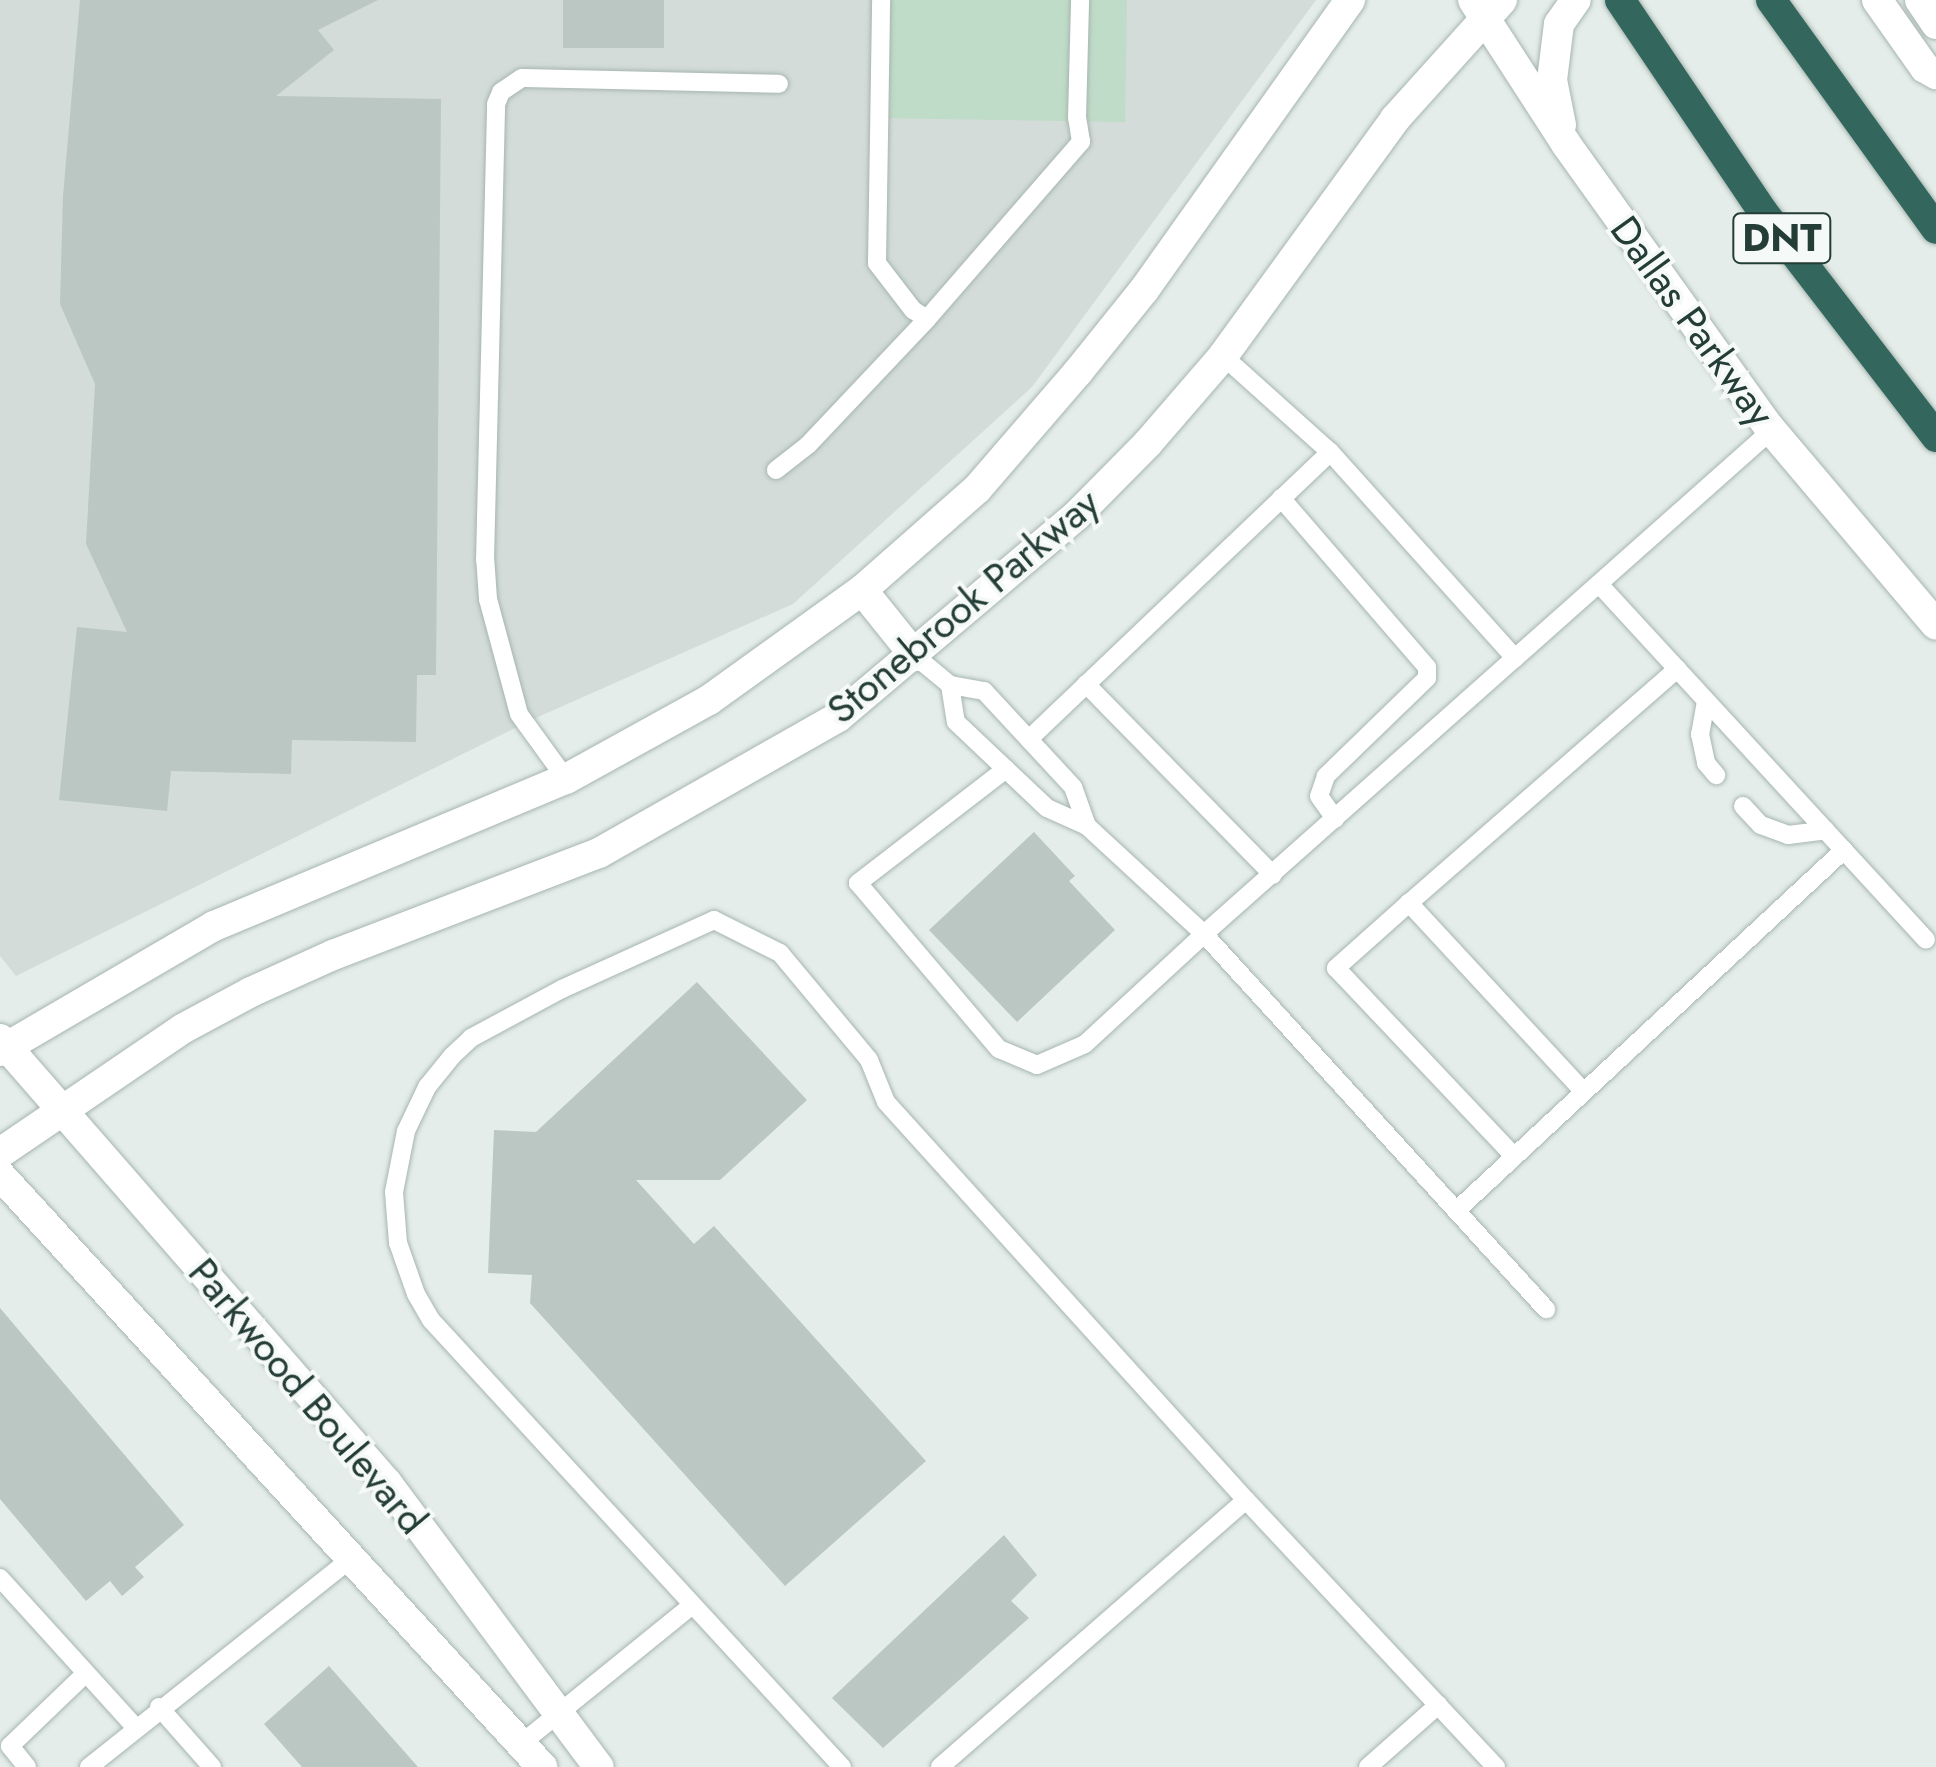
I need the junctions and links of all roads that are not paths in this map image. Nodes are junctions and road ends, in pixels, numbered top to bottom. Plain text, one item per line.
1 (882, 0) edge
2 (1080, 0) edge
3 (1350, 0) edge
4 (1620, 0) edge
5 (1771, 0) edge
6 (1877, 0) edge
7 (1920, 0) edge
8 (1487, 6) edge
9 (1568, 12) edge
10 (1936, 24) edge
11 (1936, 74) edge
12 (779, 84) dead end
13 (1566, 144) junction
14 (1936, 229) edge
15 (927, 319) junction
16 (1223, 356) junction
17 (1772, 430) junction
18 (1936, 437) edge
19 (1330, 452) junction
20 (776, 470) dead end
21 (1281, 498) junction
22 (1599, 584) junction
23 (862, 590) junction
24 (1936, 625) edge
25 (915, 656) junction
26 (1515, 658) junction
27 (1677, 669) junction
28 (1086, 684) junction
29 (950, 685) junction
30 (1706, 701) junction
31 (1029, 739) junction
32 (1006, 770) junction
33 (1716, 775) dead end
34 (566, 779) junction
35 (1743, 806) dead end
36 (1335, 819) junction
37 (1087, 826) junction
38 (1826, 830) junction
39 (1844, 850) junction
40 (1273, 875) junction
41 (1409, 903) junction
42 (1204, 934) junction
43 (1926, 940) dead end
44 (2, 1045) edge
45 (1584, 1092) junction
46 (62, 1110) junction
47 (0, 1153) edge
48 (1514, 1156) junction
49 (0, 1175) edge
50 (1456, 1211) junction
51 (1546, 1309) dead end
52 (1246, 1500) junction
53 (352, 1558) junction
54 (0, 1578) edge
55 (690, 1607) junction
56 (86, 1673) junction
57 (1438, 1704) junction
58 (158, 1707) junction
59 (559, 1710) junction
60 (135, 1727) junction
61 (3, 1745) edge
62 (532, 1755) edge
63 (27, 1767) edge
64 (88, 1767) edge
65 (212, 1767) edge
66 (600, 1767) edge
67 (842, 1767) edge
68 (940, 1767) edge
69 (1368, 1767) edge
70 (1496, 1767) edge

1 - 15 lane
2 - 15 lane
3 - 23 main road, Stonebrook Parkway
4 - 18 highway, DNT
5 - 14 highway
6 - 11 main road
7 - 10 main road
8 - 13 main road, Dallas Parkway
8 - 16 main road, Stonebrook Parkway
9 - 13 main road
12 - 34 lane
13 - 17 main road, Dallas Parkway
15 - 20 lane
16 - 19 lane
16 - 25 main road, Stonebrook Parkway
17 - 22 lane
17 - 24 main road, Dallas Parkway
19 - 21 lane
19 - 26 lane
21 - 28 lane
21 - 36 lane
22 - 26 lane
22 - 27 lane
23 - 25 main road
23 - 34 main road, Stonebrook Parkway
25 - 29 lane
25 - 46 main road, Stonebrook Parkway
26 - 36 lane
27 - 30 lane
27 - 41 lane
28 - 31 lane
28 - 40 lane
29 - 31 lane
29 - 32 lane
30 - 33 lane
30 - 38 lane
31 - 37 lane
32 - 37 lane
32 - 42 lane
34 - 44 main road, Stonebrook Parkway
35 - 38 lane
36 - 40 lane
37 - 42 lane
38 - 39 lane
39 - 43 lane
39 - 45 lane
40 - 42 lane
41 - 45 lane
41 - 48 lane
42 - 50 lane
44 - 46 main road, Parkwood Boulevard
45 - 48 lane
46 - 47 main road, Stonebrook Parkway
46 - 59 main road, Parkwood Boulevard
48 - 50 lane
49 - 53 main road, Parkwood Boulevard
50 - 51 lane
52 - 55 lane
52 - 57 lane
52 - 68 lane
53 - 58 lane
53 - 62 main road, Parkwood Boulevard
54 - 56 lane
55 - 59 lane
55 - 67 lane
56 - 60 lane
56 - 61 lane
57 - 69 lane
57 - 70 lane
58 - 60 lane
58 - 65 lane
59 - 62 lane
59 - 66 main road, Parkwood Boulevard
60 - 64 lane
61 - 63 lane

